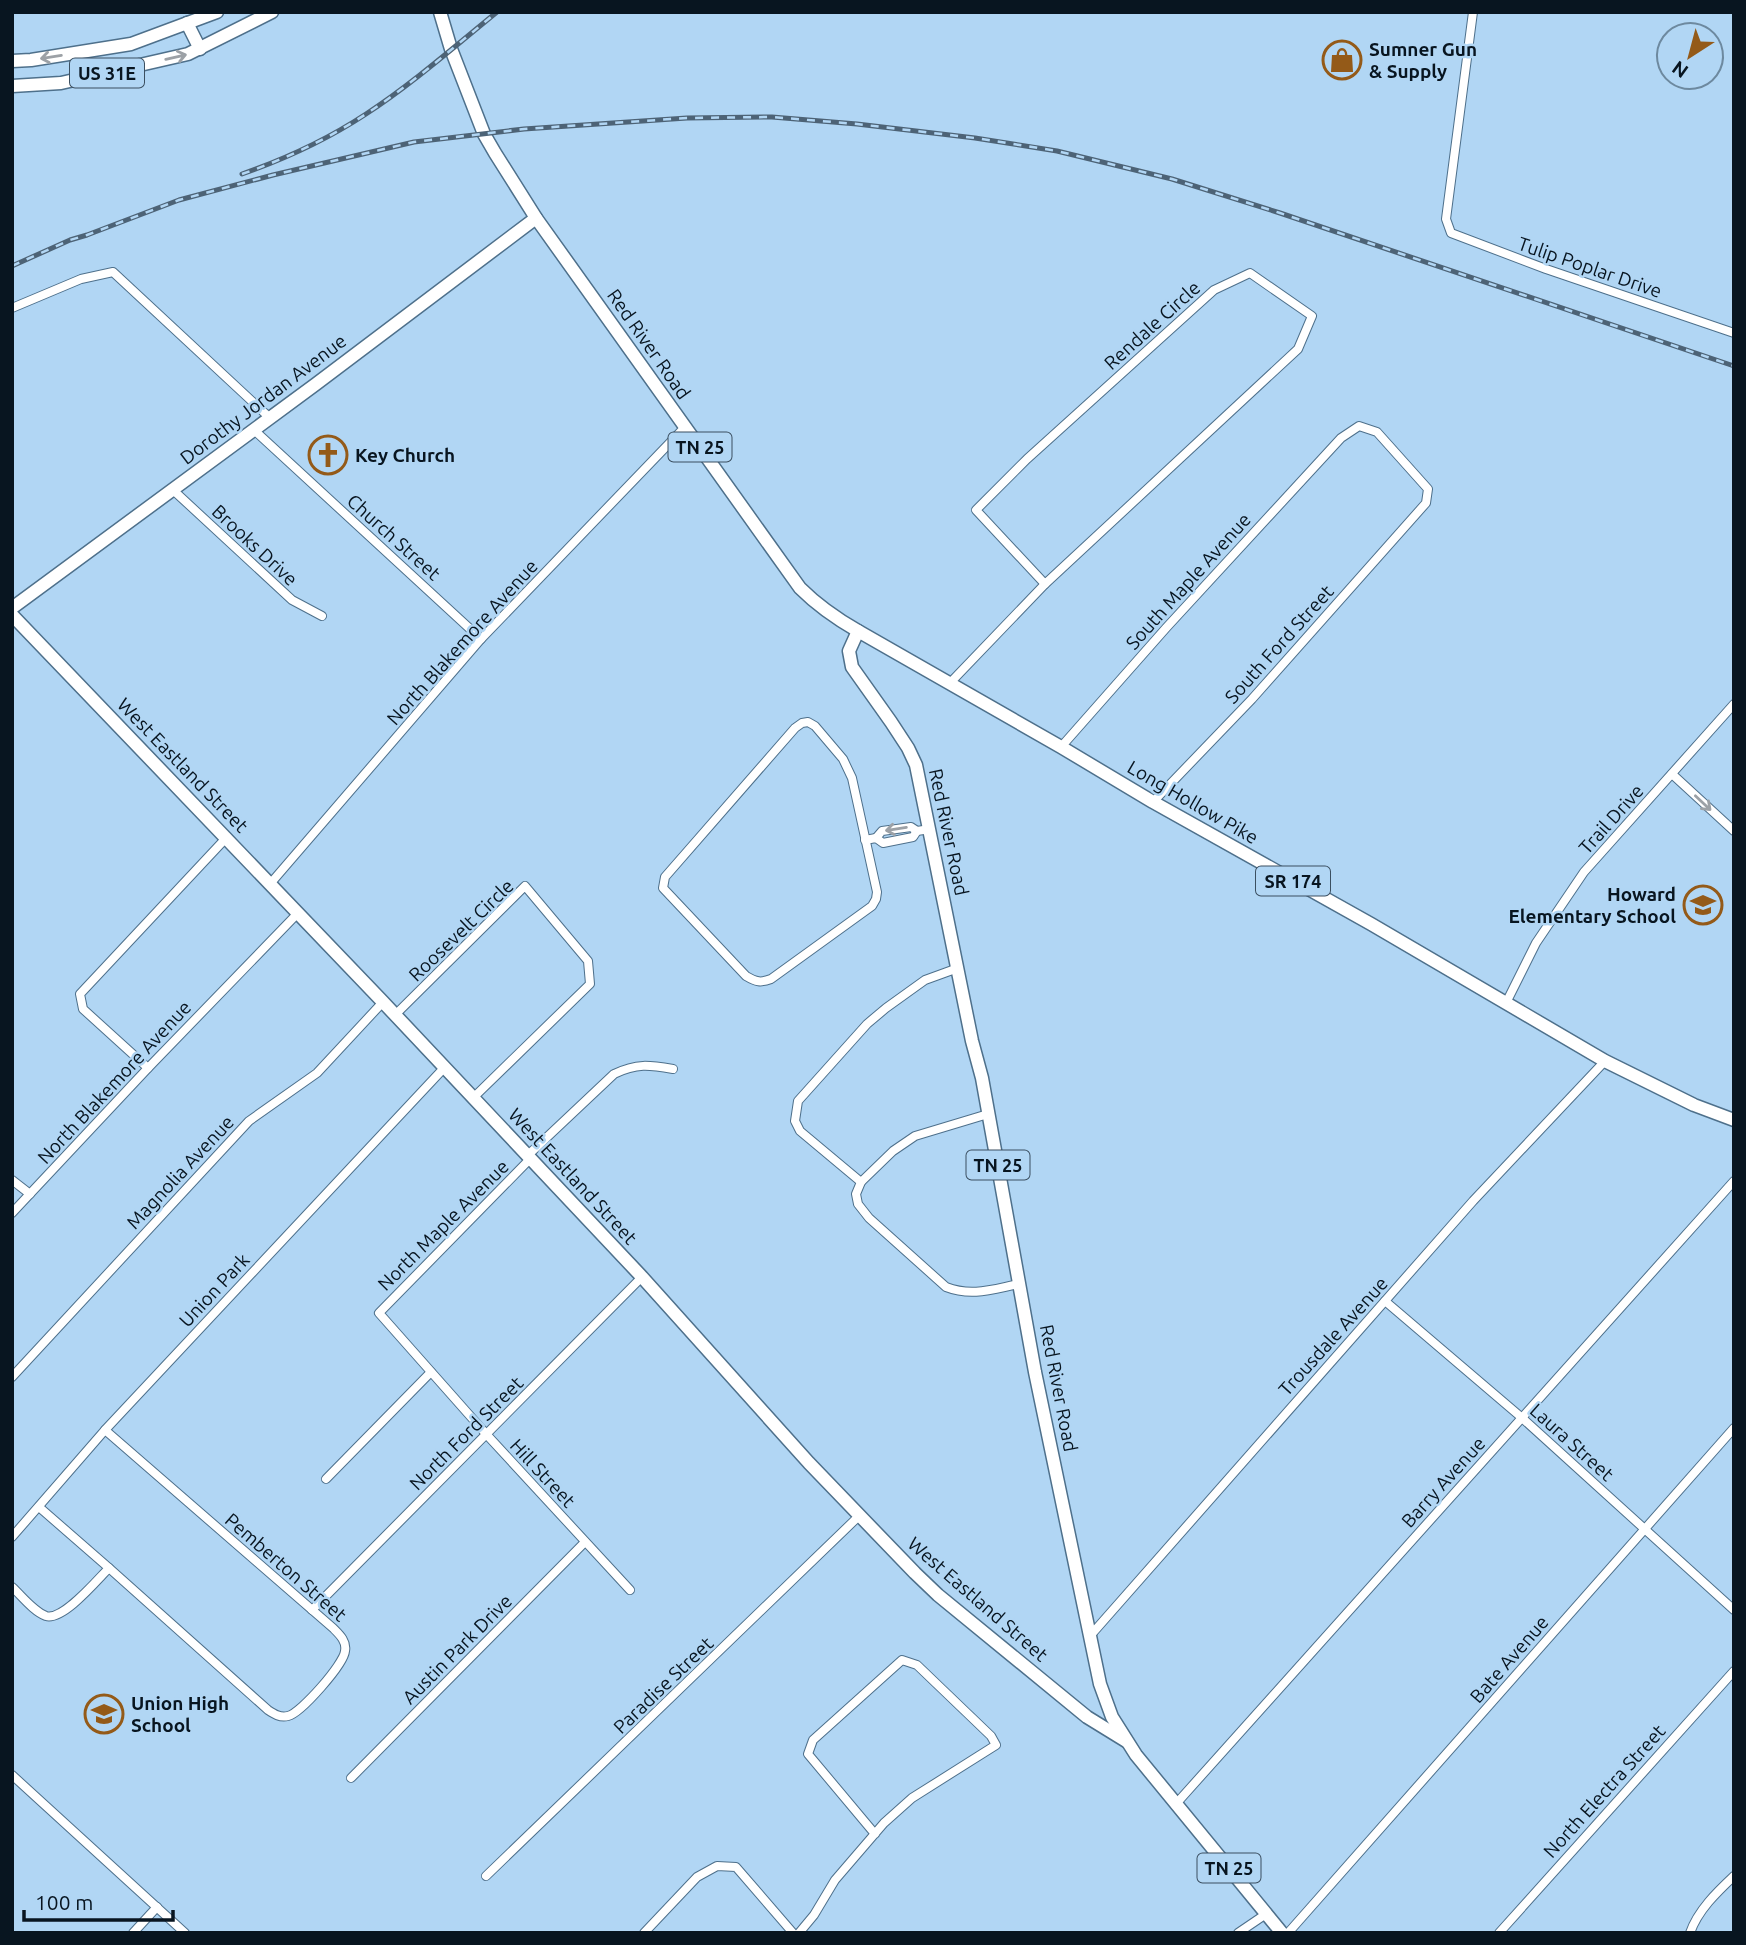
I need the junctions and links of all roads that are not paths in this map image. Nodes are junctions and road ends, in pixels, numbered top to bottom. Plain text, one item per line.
1 (218, 12) edge
2 (272, 12) edge
3 (440, 12) edge
4 (1473, 12) edge
5 (187, 23) junction
6 (200, 48) junction
7 (12, 61) edge
8 (12, 86) edge
9 (536, 218) junction
10 (12, 308) edge
11 (1734, 333) edge
12 (271, 418) junction
13 (685, 427) junction
14 (254, 430) junction
15 (1341, 438) joint
16 (173, 490) junction
17 (1045, 584) junction
18 (12, 608) edge
19 (12, 615) edge
20 (322, 616) dead end
21 (858, 631) junction
22 (481, 639) junction
23 (949, 684) junction
24 (1734, 704) edge
25 (1061, 747) junction
26 (1672, 774) junction
27 (1153, 803) junction
28 (924, 830) junction
29 (1734, 831) edge
30 (227, 837) junction
31 (865, 840) junction
32 (271, 884) junction
33 (298, 913) junction
34 (958, 968) junction
35 (383, 1002) junction
36 (1506, 1003) junction
37 (395, 1015) junction
38 (1605, 1061) junction
39 (148, 1068) junction
40 (444, 1068) junction
41 (673, 1069) dead end
42 (473, 1098) junction
43 (988, 1114) junction
44 (1734, 1119) edge
45 (529, 1157) junction
46 (12, 1180) edge
47 (1734, 1181) edge
48 (861, 1182) junction
49 (30, 1194) junction
50 (12, 1213) edge
51 (642, 1277) junction
52 (1019, 1284) junction
53 (1385, 1301) junction
54 (379, 1313) joint
55 (431, 1372) junction
56 (12, 1377) edge
57 (1521, 1418) junction
58 (1734, 1428) edge
59 (105, 1430) junction
60 (487, 1435) junction
61 (326, 1479) dead end
62 (39, 1507) junction
63 (860, 1515) junction
64 (1643, 1529) junction
65 (12, 1537) edge
66 (585, 1542) junction
67 (109, 1568) junction
68 (12, 1587) edge
69 (630, 1590) dead end
70 (312, 1610) junction
71 (1734, 1610) edge
72 (1090, 1636) junction
73 (1734, 1671) edge
74 (1112, 1717) joint
75 (1126, 1741) junction
76 (12, 1775) edge
77 (351, 1778) dead end
78 (1175, 1805) junction
79 (875, 1833) junction
80 (486, 1876) dead end
81 (1734, 1876) edge
82 (158, 1907) junction
83 (1266, 1914) junction
84 (134, 1933) edge
85 (186, 1933) edge
86 (644, 1933) edge
87 (793, 1933) edge
88 (799, 1933) edge
89 (1238, 1933) edge
90 (1282, 1933) edge
91 (1288, 1933) edge
92 (1499, 1933) edge
93 (1690, 1933) edge

1 - 5 main road, US 31E
2 - 6 main road, US 31E
3 - 9 main road, Red River Road / TN 25
4 - 11 street, Tulip Poplar Drive
5 - 6 main road
5 -> 7 main road, US 31E
8 -> 6 main road, US 31E
9 - 12 main road, Dorothy Jordan Avenue
9 - 13 main road, Red River Road / TN 25
10 - 12 street
12 - 14 main road, Dorothy Jordan Avenue
13 - 21 main road, Red River Road / TN 25
13 - 22 street, North Blakemore Avenue
14 - 16 main road, Dorothy Jordan Avenue
14 - 22 street, Church Street
15 - 25 street, South Maple Avenue
15 - 27 street, South Ford Street
16 - 18 main road, Dorothy Jordan Avenue
16 - 20 street, Brooks Drive
17 - 17 street, Rendale Circle
17 - 23 street, Rendale Circle
19 - 30 main road, West Eastland Street
21 - 23 main road, Long Hollow Pike / SR 174
21 - 28 main road, Red River Road / TN 25
22 - 32 street, North Blakemore Avenue
23 - 25 main road, Long Hollow Pike / SR 174
24 - 26 street, Trail Drive
25 - 27 main road, Long Hollow Pike / SR 174
26 -> 29 street
26 - 36 street, Trail Drive
27 - 36 main road, Long Hollow Pike / SR 174
28 - 31 street
28 - 34 main road, Red River Road / TN 25
30 - 32 main road, West Eastland Street
30 - 39 street
31 - 31 street
32 - 33 main road, West Eastland Street
33 - 35 main road, West Eastland Street
33 - 39 street, North Blakemore Avenue
34 - 43 main road, Red River Road / TN 25
34 - 48 street
35 - 37 main road, West Eastland Street
35 - 56 street, Magnolia Avenue
36 - 38 main road, Long Hollow Pike / SR 174
37 - 40 main road, West Eastland Street
37 - 42 street, Roosevelt Circle
38 - 44 main road, Long Hollow Pike / SR 174
38 - 53 street, Trousdale Avenue
39 - 49 street, North Blakemore Avenue
40 - 42 main road, West Eastland Street
40 - 59 street, Union Park
41 - 45 street, North Maple Avenue
42 - 45 main road, West Eastland Street
43 - 48 street
43 - 52 main road, Red River Road / TN 25
45 - 51 main road, West Eastland Street
45 - 54 street, North Maple Avenue
46 - 49 street
47 - 57 street, Barry Avenue
48 - 52 street
49 - 50 street, North Blakemore Avenue
51 - 60 street, North Ford Street
51 - 63 main road, West Eastland Street
52 - 72 main road, Red River Road / TN 25
53 - 57 street, Laura Street
53 - 72 street, Trousdale Avenue
54 - 55 street, Hill Street
55 - 60 street, Hill Street
55 - 61 street
57 - 64 street, Laura Street
57 - 78 street, Barry Avenue
58 - 64 street, Bate Avenue
59 - 62 street, Union Park
59 - 70 street, Pemberton Street
60 - 66 street, Hill Street
60 - 70 street, North Ford Street
62 - 65 street, Union Park
62 - 67 street, Pemberton Street
63 - 75 main road, West Eastland Street
63 - 80 street, Paradise Street
64 - 71 street, Laura Street
64 - 91 street, Bate Avenue
66 - 69 street, Hill Street
66 - 77 street, Austin Park Drive
67 - 68 street
67 - 70 street, Pemberton Street
72 - 74 main road, Red River Road / TN 25
73 - 92 street, North Electra Street
74 - 75 main road, West Eastland Street / TN 25
75 - 78 main road, West Eastland Street / TN 25
76 - 82 street
78 - 83 main road, TN 25
79 - 79 street
79 - 88 street
81 - 93 street
82 - 84 street
82 - 85 street
83 - 89 street
83 - 90 main road, TN 25
86 - 87 street

